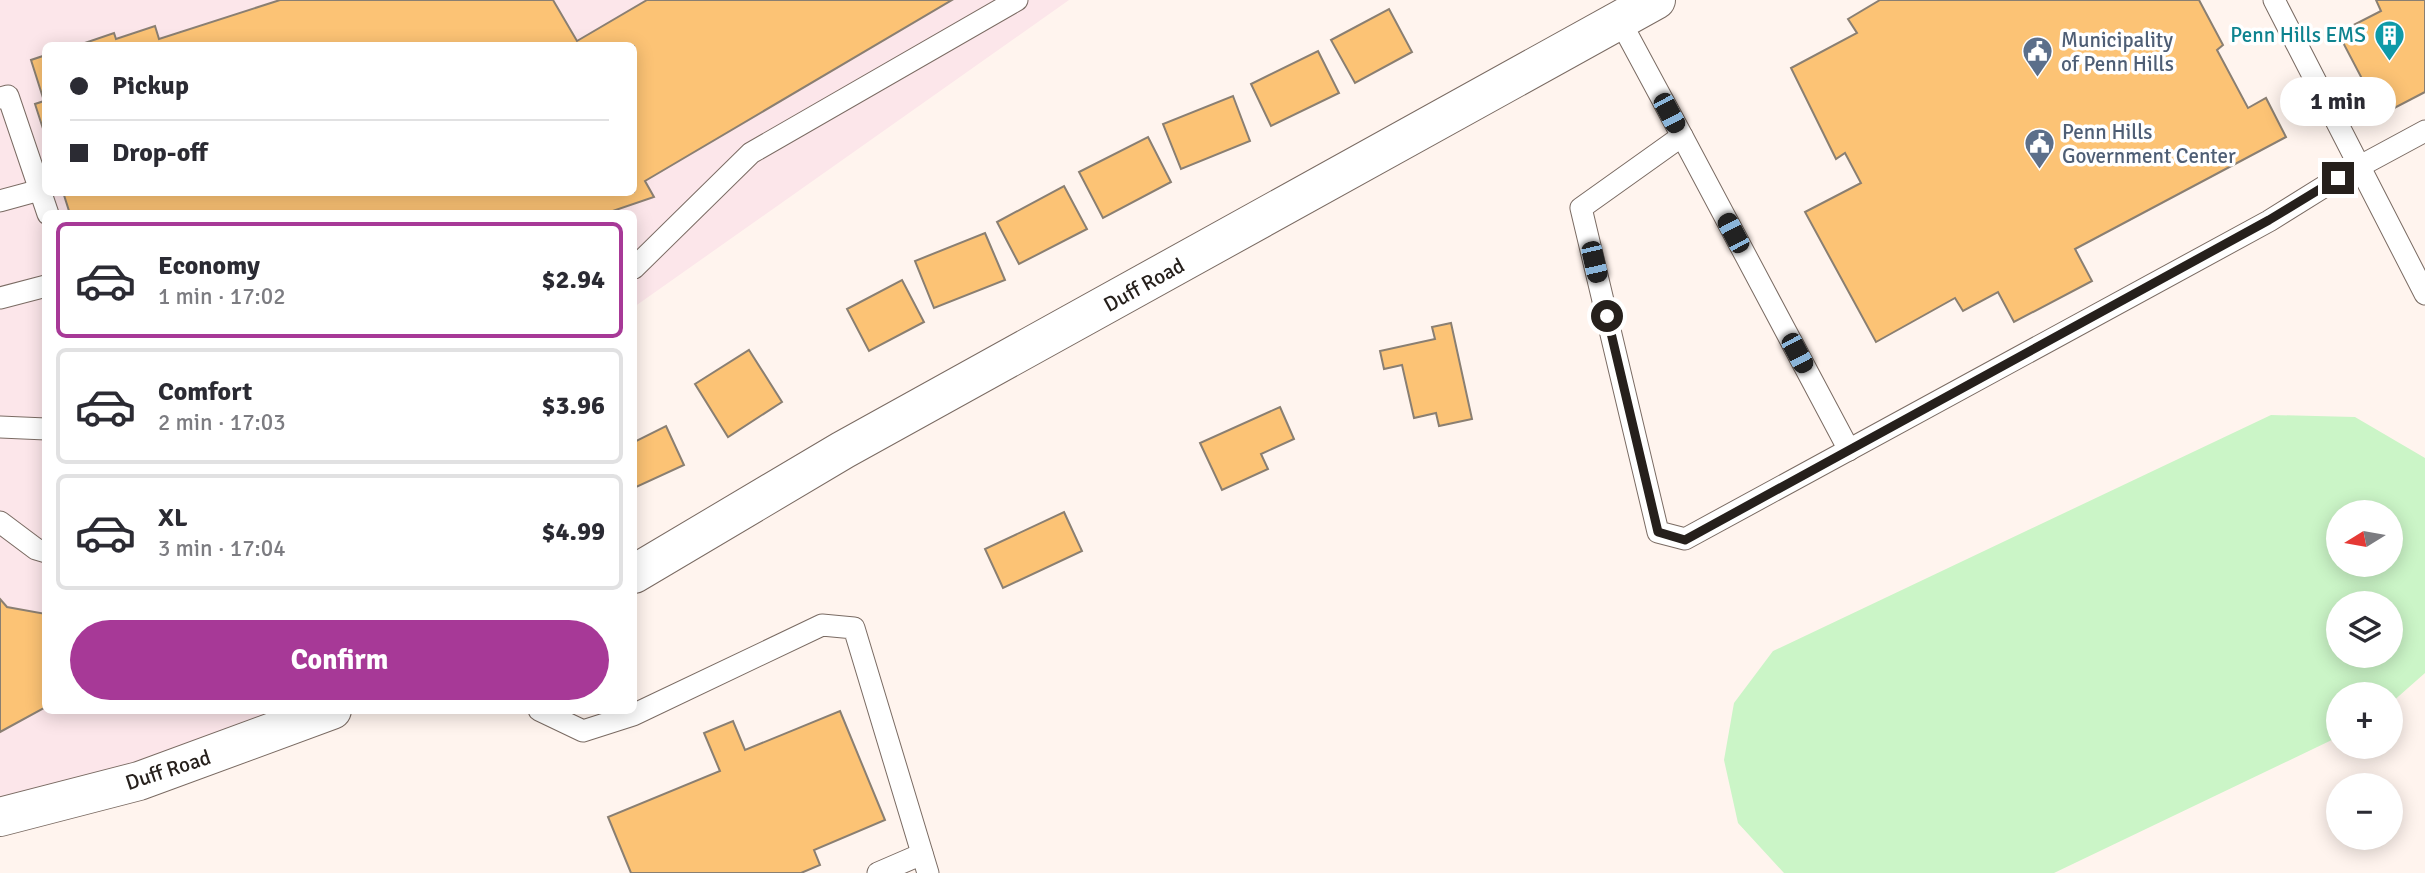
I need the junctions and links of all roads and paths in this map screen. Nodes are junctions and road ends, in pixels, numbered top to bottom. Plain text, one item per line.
1 (1017, 0) edge
2 (1656, 0) edge
3 (2274, 0) edge
4 (1619, 19) junction
5 (0, 98) edge
6 (2425, 131) edge
7 (1682, 136) junction
8 (2360, 167) junction
9 (40, 190) junction
10 (42, 196) edge
11 (0, 201) edge
12 (637, 265) edge
13 (42, 287) edge
14 (2425, 294) edge
15 (0, 298) edge
16 (0, 427) edge
17 (42, 429) edge
18 (1849, 450) junction
19 (0, 522) edge
20 (42, 551) edge
21 (637, 572) edge
22 (637, 713) edge
23 (313, 714) edge
24 (547, 714) edge
25 (635, 714) edge
26 (276, 722) edge
27 (0, 817) edge
28 (925, 863) edge
29 (878, 873) edge

1 - 12 lane
2 - 4 street, Duff Road
3 - 8 lane
4 - 7 lane
4 - 21 street, Duff Road
5 - 9 lane
6 - 8 lane
7 - 18 lane
7 - 18 lane
8 - 14 lane
8 - 18 lane
9 - 10 lane
9 - 11 lane
13 - 15 lane
16 - 17 lane
19 - 20 lane
22 - 28 lane
23 - 26 street, Duff Road
24 - 25 lane
26 - 27 street, Duff Road
28 - 29 lane

